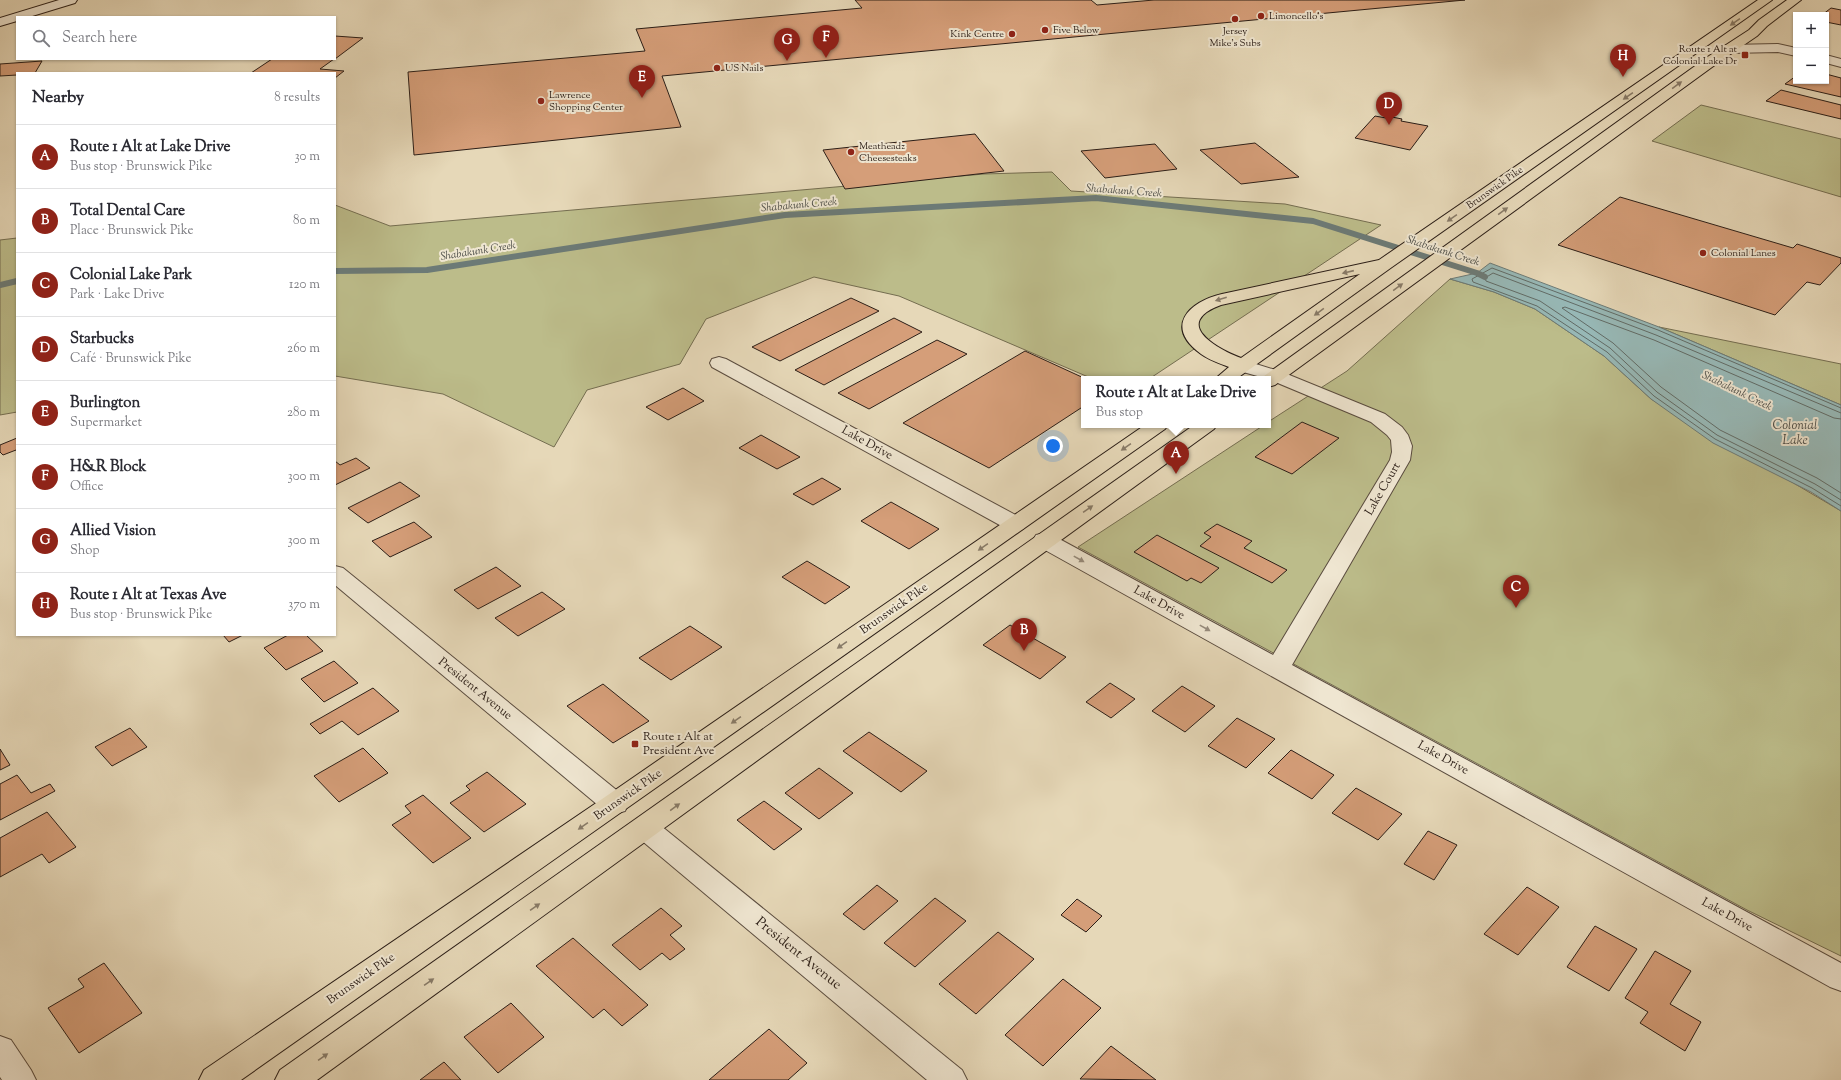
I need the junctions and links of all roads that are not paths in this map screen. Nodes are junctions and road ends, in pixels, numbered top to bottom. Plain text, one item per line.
1 (70, 0) edge
2 (1766, 0) edge
3 (1802, 0) edge
4 (1789, 4) edge
5 (19, 16) edge
6 (16, 17) edge
7 (0, 22) edge
8 (1753, 33) junction
9 (1778, 48) junction
10 (1729, 49) junction
11 (1793, 51) edge
12 (1829, 60) edge
13 (1841, 62) edge
14 (1391, 260) junction
15 (719, 363) dead end
16 (1243, 366) junction
17 (1228, 376) edge
18 (1267, 376) edge
19 (1272, 378) edge
20 (1154, 428) edge
21 (1202, 428) edge
22 (1016, 524) junction
23 (1044, 540) junction
24 (336, 574) edge
25 (1278, 668) junction
26 (615, 804) junction
27 (645, 828) junction
28 (1841, 978) edge
29 (0, 1050) edge
30 (20, 1080) edge
31 (214, 1080) edge
32 (291, 1080) edge
33 (951, 1080) edge

1 - 5 street
2 -> 14 main road, Brunswick Pike
3 - 4 main road, Brunswick Pike
4 - 8 main road, Brunswick Pike
6 - 7 street
8 - 9 street
8 - 10 main road, Brunswick Pike
9 - 10 street
9 - 11 street
19 -> 10 main road, Brunswick Pike
12 - 13 street
14 -> 16 main road, Brunswick Pike
14 -> 16 main road
15 - 22 street, Lake Drive
16 - 17 main road, Brunswick Pike
16 - 18 street, Lake Court
19 - 25 street, Lake Court
20 -> 22 main road, Brunswick Pike
23 -> 21 main road
22 -> 26 main road, Brunswick Pike
23 -> 25 street, Lake Drive
27 -> 23 main road
24 - 26 street, President Avenue
25 - 28 street, Lake Drive
26 -> 31 main road, Brunswick Pike
32 -> 27 main road
27 - 33 street, President Avenue
29 - 30 street

